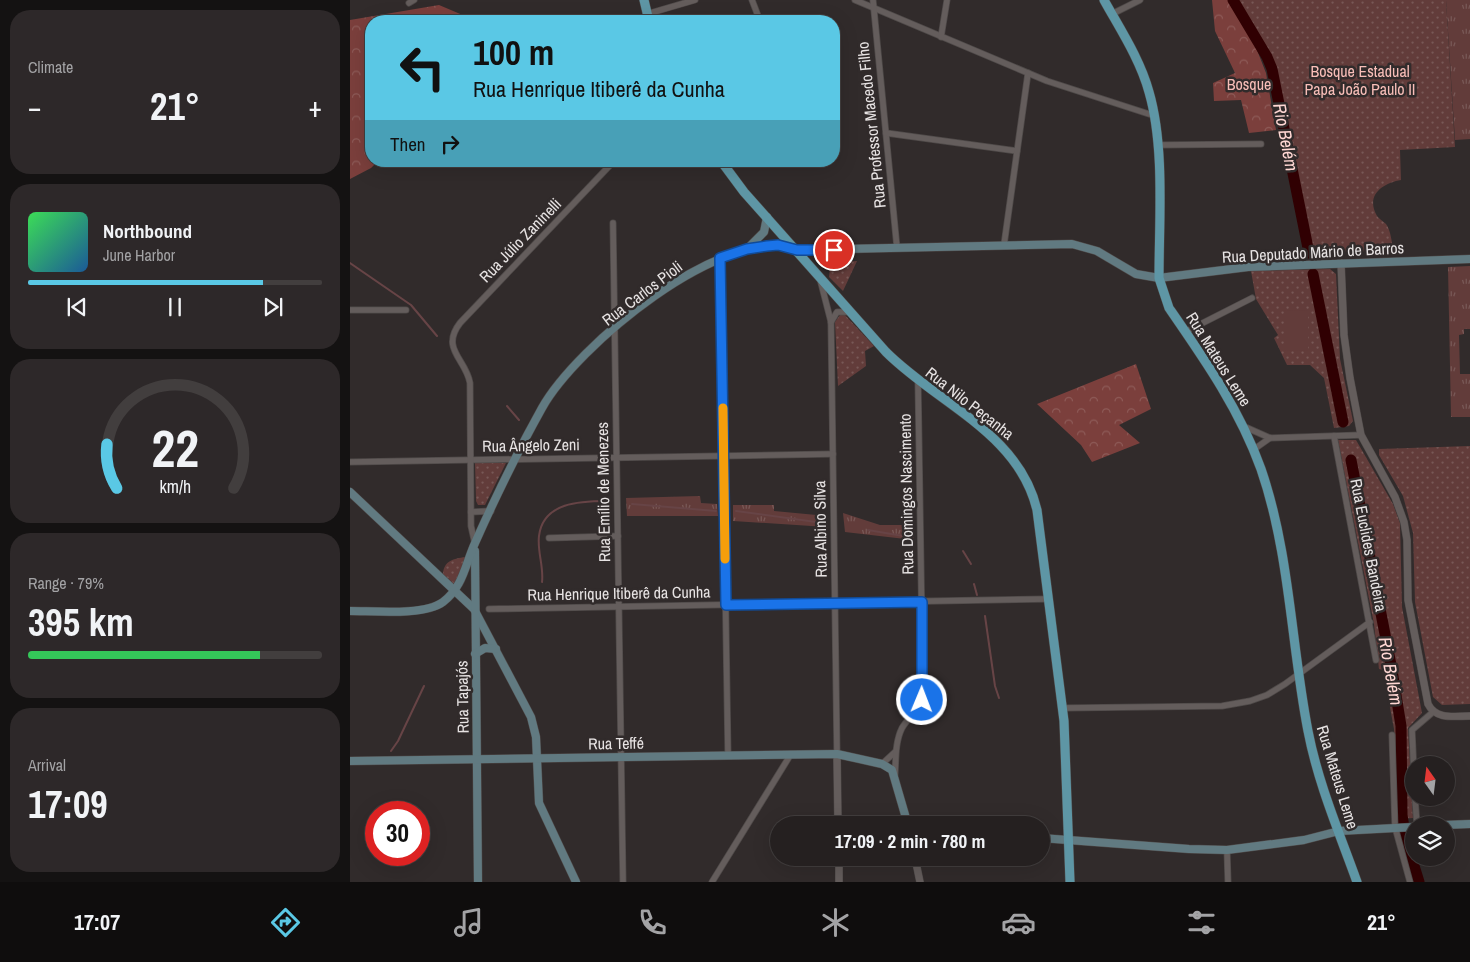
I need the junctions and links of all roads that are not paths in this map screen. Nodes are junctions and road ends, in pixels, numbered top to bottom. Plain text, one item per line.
1 (644, 0) edge
2 (695, 0) edge
3 (752, 0) edge
4 (855, 0) edge
5 (873, 0) edge
6 (947, 0) edge
7 (1104, 0) edge
8 (1140, 0) edge
9 (873, 8) junction
10 (1112, 14) junction
11 (647, 15) edge
12 (656, 15) edge
13 (758, 15) edge
14 (941, 37) junction
15 (1028, 73) junction
16 (1155, 116) junction
17 (886, 133) junction
18 (1261, 144) dead end
19 (1158, 145) junction
20 (1017, 152) junction
21 (608, 167) edge
22 (726, 167) edge
23 (767, 217) junction
24 (613, 222) dead end
25 (1004, 245) junction
26 (897, 248) junction
27 (747, 249) junction
28 (797, 250) junction
29 (720, 258) junction
30 (1470, 259) edge
31 (1341, 263) junction
32 (819, 277) junction
33 (1158, 278) junction
34 (1252, 298) dead end
35 (350, 310) edge
36 (406, 310) dead end
37 (850, 312) junction
38 (831, 322) junction
39 (615, 329) junction
40 (1185, 332) junction
41 (452, 342) joint
42 (918, 381) junction
43 (1243, 426) junction
44 (1361, 435) junction
45 (1334, 436) junction
46 (1270, 438) junction
47 (1253, 450) junction
48 (833, 454) junction
49 (724, 456) junction
50 (617, 458) junction
51 (516, 459) junction
52 (471, 460) junction
53 (350, 462) edge
54 (352, 496) edge
55 (491, 511) junction
56 (471, 512) junction
57 (618, 536) junction
58 (549, 538) dead end
59 (475, 544) junction
60 (455, 590) junction
61 (1049, 599) junction
62 (922, 602) junction
63 (835, 603) junction
64 (726, 605) junction
65 (619, 606) junction
66 (474, 609) junction
67 (489, 609) dead end
68 (350, 611) edge
69 (1370, 622) junction
70 (496, 650) junction
71 (475, 654) junction
72 (1376, 660) dead end
73 (1299, 674) junction
74 (1063, 708) junction
75 (1433, 712) junction
76 (1470, 716) edge
77 (1392, 735) dead end
78 (896, 750) junction
79 (792, 754) junction
80 (837, 754) junction
81 (728, 756) junction
82 (1413, 756) edge
83 (621, 757) junction
84 (538, 758) junction
85 (476, 759) junction
86 (350, 761) edge
87 (882, 764) junction
88 (896, 776) junction
89 (838, 816) edge
90 (905, 816) edge
91 (1470, 824) edge
92 (1455, 825) edge
93 (1405, 826) edge
94 (1397, 827) junction
95 (1339, 831) junction
96 (1050, 839) edge
97 (1069, 841) junction
98 (1227, 850) junction
99 (839, 866) edge
100 (917, 866) edge
101 (478, 882) edge
102 (576, 882) edge
103 (623, 882) edge
104 (712, 882) edge
105 (839, 882) edge
106 (920, 882) edge
107 (1070, 882) edge
108 (1228, 882) edge
109 (1357, 882) edge
110 (1410, 882) edge

1 - 11 main road
2 - 12 street
3 - 13 street
4 - 9 street
5 - 9 street, Rua Professor Macedo Filho
6 - 14 street
7 - 10 main road, Rua Mateus Leme
8 - 10 street
9 - 14 street
9 - 17 street, Rua Professor Macedo Filho
10 - 16 main road, Rua Mateus Leme
14 - 15 street
15 - 16 street
15 - 20 street
16 - 19 main road, Rua Mateus Leme
17 - 20 street
17 - 26 street, Rua Professor Macedo Filho
18 - 19 street
19 - 33 main road, Rua Mateus Leme
20 - 25 street
21 - 41 street, Rua Júlio Zaninelli
22 - 23 main road, Rua Nilo Peçanha
23 - 27 main road
23 - 28 main road, Rua Nilo Peçanha
24 - 39 street, Rua Emílio de Menezes
25 - 26 main road, Rua Carlos Pioli
25 - 33 main road, Rua Carlos Pioli
26 - 28 main road, Rua Carlos Pioli
27 - 28 main road, Rua Carlos Pioli
27 - 29 main road, Rua Carlos Pioli
28 - 32 main road, Rua Nilo Peçanha
29 - 39 main road, Rua Carlos Pioli
29 - 49 street
30 - 31 main road, Rua Deputado Mário de Barros
31 - 33 main road, Rua Deputado Mário de Barros
31 - 44 street
32 - 37 main road, Rua Nilo Peçanha
32 - 38 street, Rua Albino Silva
33 - 40 main road, Rua Mateus Leme
34 - 40 street
35 - 36 street
37 - 38 street
37 - 42 main road, Rua Nilo Peçanha
38 - 48 street, Rua Albino Silva
39 - 50 street, Rua Emílio de Menezes
39 - 51 main road, Rua Carlos Pioli
40 - 43 main road, Rua Mateus Leme
41 - 52 street, Rua Tapajós
42 - 61 main road, Rua Nilo Peçanha
42 - 62 street, Rua Domingos Nascimento
43 - 46 street
43 - 47 main road, Rua Mateus Leme
44 - 45 street
44 - 75 street
45 - 46 street
45 - 69 street, Rua Euclides Bandeira
46 - 47 street
47 - 73 main road, Rua Mateus Leme
48 - 49 street, Rua Ângelo Zeni
48 - 63 street, Rua Albino Silva
49 - 50 street, Rua Ângelo Zeni
49 - 64 street
50 - 51 street, Rua Ângelo Zeni
50 - 57 street, Rua Emílio de Menezes
51 - 52 street, Rua Ângelo Zeni
51 - 55 main road, Rua Carlos Pioli
52 - 53 street, Rua Ângelo Zeni
52 - 56 street, Rua Tapajós
54 - 60 main road
55 - 56 street
55 - 59 main road, Rua Carlos Pioli
56 - 59 street, Rua Tapajós
57 - 58 street
57 - 65 street, Rua Emílio de Menezes
59 - 60 main road, Rua Carlos Pioli
59 - 66 main road, Rua Tapajós
60 - 66 main road
60 - 68 main road
61 - 62 street, Rua Henrique Itiberê da Cunha
61 - 74 main road, Rua Nilo Peçanha
62 - 63 street, Rua Henrique Itiberê da Cunha
62 - 78 street, Rua Domingos Nascimento
63 - 64 street, Rua Henrique Itiberê da Cunha
63 - 80 street, Rua Albino Silva
64 - 65 street, Rua Henrique Itiberê da Cunha
64 - 81 street
65 - 67 street, Rua Henrique Itiberê da Cunha
65 - 83 street, Rua Emílio de Menezes
66 - 70 main road
66 - 71 main road, Rua Tapajós
69 - 72 street, Rua Euclides Bandeira
69 - 73 street
70 - 71 main road
70 - 84 main road
71 - 85 main road, Rua Tapajós
73 - 74 street
73 - 95 main road, Rua Mateus Leme
74 - 97 main road, Rua Nilo Peçanha
75 - 76 street
75 - 82 street
77 - 94 street
78 - 87 street, Rua Domingos Nascimento
78 - 88 street, Rua Domingos Nascimento
79 - 80 main road, Rua Teffé
79 - 81 main road, Rua Teffé
79 - 104 street
80 - 87 main road, Rua Teffé
80 - 89 street, Rua Albino Silva
81 - 83 main road, Rua Teffé
83 - 84 main road, Rua Teffé
83 - 103 street, Rua Emílio de Menezes
84 - 85 main road, Rua Teffé
84 - 102 main road
85 - 86 main road, Rua Teffé
85 - 101 main road, Rua Tapajós
87 - 88 main road
88 - 90 main road, Rua Domingos Nascimento
91 - 92 main road
93 - 94 main road
94 - 95 main road
94 - 110 street
95 - 98 main road
95 - 109 main road, Rua Mateus Leme
96 - 97 main road
97 - 98 main road
97 - 107 main road, Rua Nilo Peçanha
98 - 108 street
99 - 105 street
100 - 106 street

